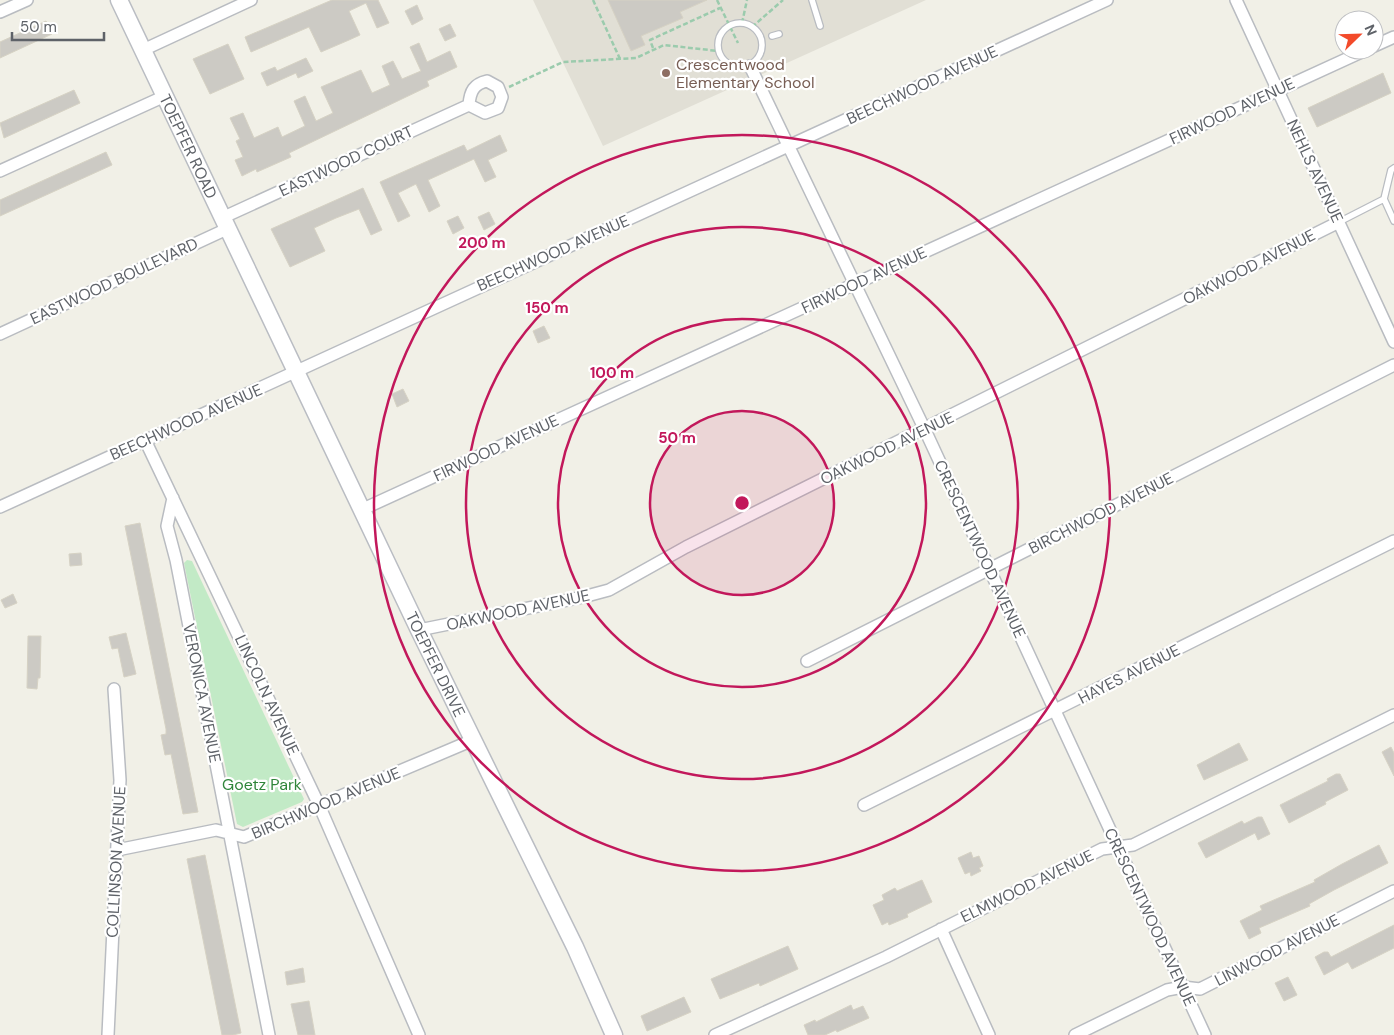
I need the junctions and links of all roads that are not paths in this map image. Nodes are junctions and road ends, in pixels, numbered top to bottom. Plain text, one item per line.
1 (27, 0) edge
2 (119, 0) edge
3 (251, 0) edge
4 (812, 0) edge
5 (1107, 0) edge
6 (1236, 0) edge
7 (0, 12) edge
8 (820, 26) dead end
9 (779, 34) dead end
10 (772, 36) dead end
11 (143, 50) junction
12 (1344, 60) edge
13 (750, 66) junction
14 (1278, 90) junction
15 (165, 96) junction
16 (469, 104) dead end
17 (789, 146) junction
18 (1394, 168) edge
19 (0, 171) edge
20 (1384, 199) junction
21 (1394, 221) edge
22 (1339, 222) junction
23 (226, 223) junction
24 (854, 284) junction
25 (259, 293) joint
26 (0, 334) edge
27 (1394, 342) edge
28 (1394, 365) edge
29 (296, 371) junction
30 (925, 430) junction
31 (145, 440) junction
32 (173, 498) junction
33 (0, 507) edge
34 (362, 509) junction
35 (1394, 541) edge
36 (988, 570) junction
37 (419, 630) junction
38 (808, 661) dead end
39 (114, 689) dead end
40 (1056, 710) junction
41 (1394, 715) edge
42 (473, 740) junction
43 (319, 805) junction
44 (864, 805) dead end
45 (229, 833) junction
46 (1118, 846) junction
47 (116, 850) junction
48 (1394, 891) edge
49 (941, 929) junction
50 (1183, 987) junction
51 (108, 1035) edge
52 (269, 1035) edge
53 (419, 1035) edge
54 (614, 1035) edge
55 (715, 1035) edge
56 (989, 1035) edge
57 (1075, 1035) edge
58 (1205, 1035) edge

1 - 7 street
2 - 11 street, TOEPFER ROAD
3 - 11 street
4 - 8 lane
5 - 17 street, BEECHWOOD AVENUE
6 - 14 street, NEHLS AVENUE
9 - 10 lane
11 - 15 street, TOEPFER ROAD
12 - 14 street, FIRWOOD AVENUE
13 - 13 lane
13 - 17 street, CRESCENTWOOD AVENUE
14 - 22 street, NEHLS AVENUE
14 - 24 street, FIRWOOD AVENUE
15 - 19 street
15 - 23 street, TOEPFER ROAD
16 - 23 street, EASTWOOD COURT
17 - 24 street, CRESCENTWOOD AVENUE
17 - 29 street, BEECHWOOD AVENUE
18 - 20 lane
20 - 21 lane
20 - 22 lane
22 - 27 street, NEHLS AVENUE
22 - 30 street, OAKWOOD AVENUE
23 - 25 street, TOEPFER ROAD
23 - 26 street, EASTWOOD BOULEVARD
24 - 30 street, CRESCENTWOOD AVENUE
24 - 34 street, FIRWOOD AVENUE
25 - 29 street, TOEPFER DRIVE
28 - 36 street, BIRCHWOOD AVENUE
29 - 31 street, BEECHWOOD AVENUE
29 - 34 street, TOEPFER DRIVE
30 - 36 street, CRESCENTWOOD AVENUE
30 - 37 street, OAKWOOD AVENUE
31 - 32 street, LINCOLN AVENUE
31 - 33 street, BEECHWOOD AVENUE
32 - 43 street, LINCOLN AVENUE
32 - 45 street, VERONICA AVENUE
34 - 37 street, TOEPFER DRIVE
35 - 40 street, HAYES AVENUE
36 - 38 street, BIRCHWOOD AVENUE
36 - 40 street, CRESCENTWOOD AVENUE
37 - 42 street, TOEPFER DRIVE
39 - 47 street, COLLINSON AVENUE
40 - 44 street, HAYES AVENUE
40 - 46 street, CRESCENTWOOD AVENUE
41 - 46 street, ELMWOOD AVENUE
42 - 43 street, BIRCHWOOD AVENUE
42 - 54 street, TOEPFER DRIVE
43 - 45 street, BIRCHWOOD AVENUE
43 - 53 street, LINCOLN AVENUE
45 - 47 street, BIRCHWOOD AVENUE
45 - 52 street, VERONICA AVENUE
46 - 49 street, ELMWOOD AVENUE
46 - 50 street, CRESCENTWOOD AVENUE
47 - 51 street, COLLINSON AVENUE
48 - 50 street, LINWOOD AVENUE
49 - 55 street, ELMWOOD AVENUE
49 - 56 street
50 - 57 street, LINWOOD AVENUE
50 - 58 street, CRESCENTWOOD AVENUE

